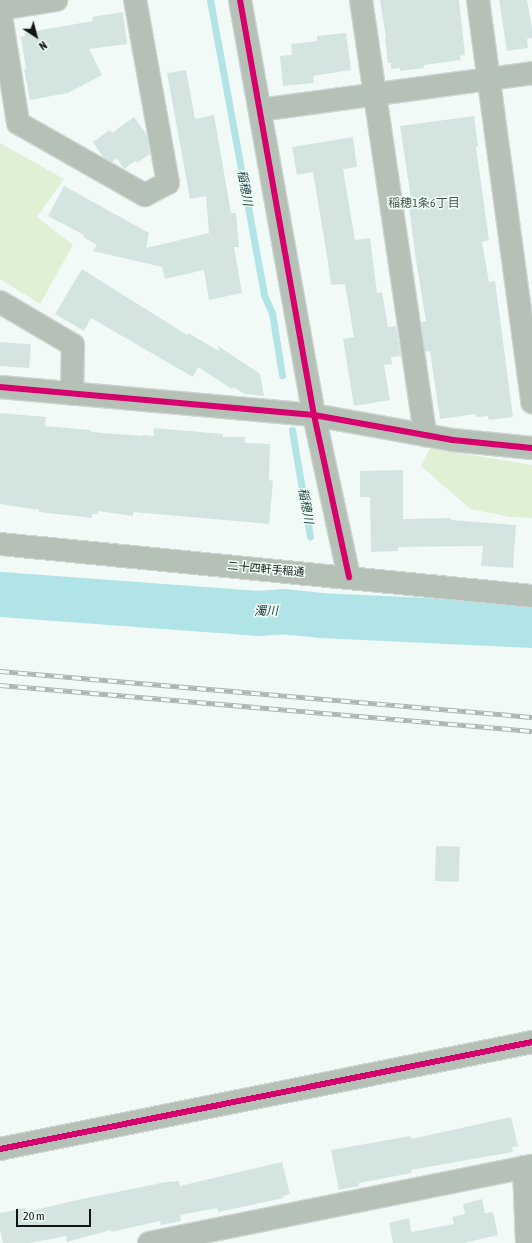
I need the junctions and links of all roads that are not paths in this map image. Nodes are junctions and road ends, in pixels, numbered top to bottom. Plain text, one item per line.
1 (56, 0) edge
2 (135, 0) edge
3 (240, 0) edge
4 (360, 0) edge
5 (478, 0) edge
6 (0, 10) edge
7 (532, 72) edge
8 (489, 78) junction
9 (375, 94) junction
10 (260, 110) junction
11 (0, 302) edge
12 (0, 387) edge
13 (72, 394) junction
14 (532, 402) edge
15 (314, 415) junction
16 (425, 436) junction
17 (532, 448) edge
18 (0, 544) edge
19 (349, 577) junction
20 (532, 596) edge
21 (532, 1042) edge
22 (0, 1149) edge
23 (528, 1166) edge
24 (149, 1243) edge
25 (527, 1243) edge

1 - 6 street
2 - 6 street
3 - 10 street
4 - 9 street
5 - 8 street
7 - 8 street
8 - 9 street
8 - 14 street
9 - 10 street
9 - 16 street
10 - 15 street
11 - 13 street
12 - 13 street
13 - 15 street
15 - 16 street
15 - 19 street
16 - 17 street
18 - 19 street, 二十四軒手稲通
19 - 20 street, 二十四軒手稲通
21 - 22 street
23 - 24 street
23 - 25 street

